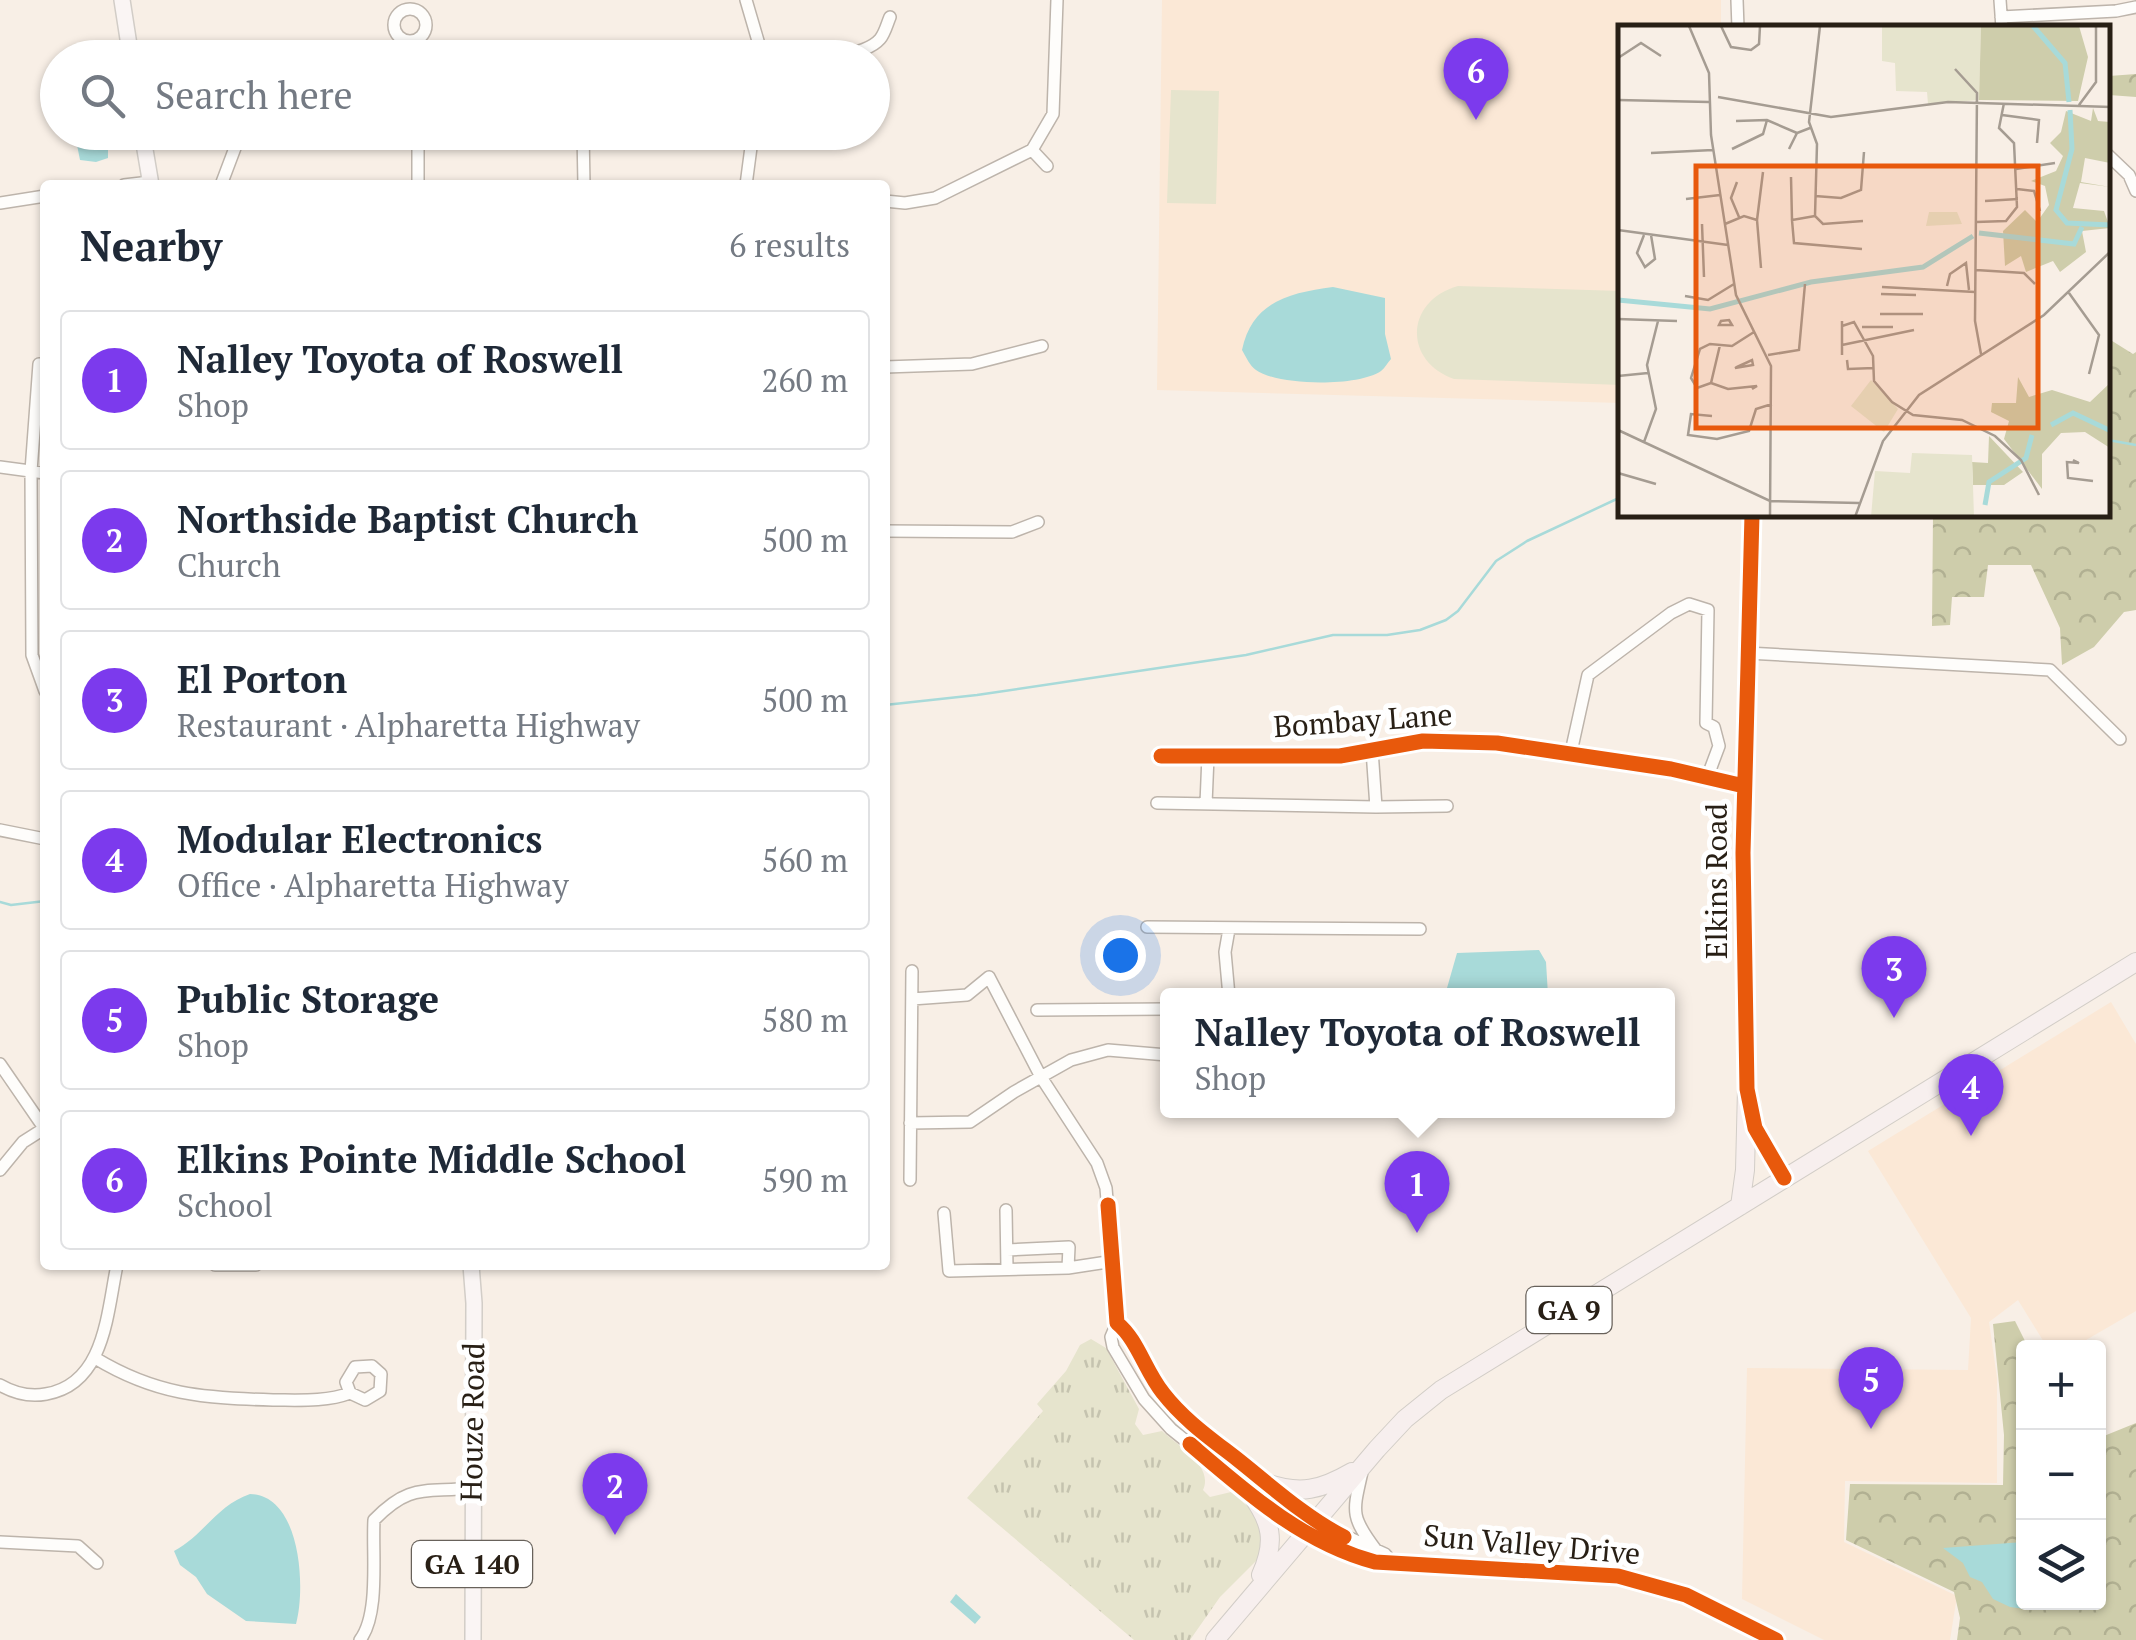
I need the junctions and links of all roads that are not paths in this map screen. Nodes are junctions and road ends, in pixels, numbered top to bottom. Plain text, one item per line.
1 (122, 0) edge
2 (746, 0) edge
3 (1058, 0) edge
4 (1737, 0) edge
5 (2000, 0) edge
6 (2136, 7) edge
7 (890, 17) dead end
8 (2002, 22) edge
9 (1738, 25) edge
10 (128, 40) edge
11 (757, 40) edge
12 (878, 40) edge
13 (145, 150) edge
14 (234, 150) edge
15 (418, 150) edge
16 (584, 150) edge
17 (750, 150) edge
18 (1032, 150) junction
19 (2111, 158) edge
20 (1047, 166) dead end
21 (150, 180) edge
22 (223, 180) edge
23 (418, 180) edge
24 (584, 180) edge
25 (747, 180) edge
26 (2136, 190) edge
27 (40, 197) edge
28 (890, 202) edge
29 (0, 203) edge
30 (1042, 346) dead end
31 (38, 364) dead end
32 (890, 367) edge
33 (0, 468) edge
34 (31, 471) junction
35 (40, 472) edge
36 (1752, 518) edge
37 (1038, 522) dead end
38 (890, 531) edge
39 (1748, 653) junction
40 (40, 677) edge
41 (2120, 740) dead end
42 (1372, 750) junction
43 (1571, 752) junction
44 (1161, 756) dead end
45 (1208, 756) junction
46 (1707, 778) junction
47 (1744, 786) junction
48 (1157, 803) dead end
49 (1206, 804) junction
50 (1376, 806) junction
51 (1448, 806) dead end
52 (0, 830) edge
53 (40, 838) edge
54 (1147, 927) dead end
55 (1420, 928) dead end
56 (1229, 929) junction
57 (2136, 962) edge
58 (912, 971) dead end
59 (1228, 988) edge
60 (912, 1000) junction
61 (1160, 1009) edge
62 (1037, 1010) dead end
63 (1160, 1054) edge
64 (0, 1064) edge
65 (1041, 1077) junction
66 (1747, 1089) junction
67 (40, 1122) edge
68 (910, 1123) junction
69 (40, 1131) edge
70 (0, 1170) edge
71 (1784, 1178) junction
72 (910, 1180) dead end
73 (1740, 1206) junction
74 (1006, 1210) dead end
75 (944, 1213) dead end
76 (1007, 1250) junction
77 (1114, 1261) junction
78 (1068, 1268) junction
79 (1007, 1269) junction
80 (116, 1270) edge
81 (471, 1270) edge
82 (1117, 1323) junction
83 (95, 1358) junction
84 (0, 1385) edge
85 (350, 1393) dead end
86 (1365, 1464) junction
87 (471, 1488) junction
88 (1258, 1488) junction
89 (1311, 1527) junction
90 (0, 1542) edge
91 (1376, 1550) junction
92 (1391, 1561) junction
93 (97, 1563) dead end
94 (1246, 1602) junction
95 (360, 1640) edge
96 (473, 1640) edge
97 (1215, 1640) edge
98 (1776, 1640) edge

1 - 10 main road
2 - 11 street
3 - 18 street
4 - 9 street
5 - 8 street
6 - 8 street
7 - 12 street
13 - 21 main road
14 - 22 street
15 - 23 street
16 - 24 street
17 - 25 street
18 - 20 street
18 - 28 street
19 - 26 street
27 - 29 street
30 - 32 street
31 - 34 street
33 - 34 street
34 - 35 street
34 - 40 street
36 - 39 street, Elkins Road
37 - 38 street
39 - 41 street
39 - 47 street, Elkins Road
42 - 43 street, Bombay Lane
42 - 45 street, Bombay Lane
42 - 50 street
43 - 46 street, Bombay Lane
43 - 46 street
44 - 45 street, Bombay Lane
45 - 49 street
46 - 47 street, Bombay Lane
47 - 66 street, Elkins Road
48 - 49 street
49 - 50 street
50 - 51 street
52 - 53 street
54 - 56 street
55 - 56 street
56 - 59 street
57 - 71 highway, GA 9
58 - 60 street
60 - 65 street, Sun Valley Drive
60 - 68 street
61 - 62 street
63 - 65 street
64 - 67 street
65 - 68 street
65 - 77 street, Sun Valley Drive
66 - 71 street, Elkins Road
66 - 73 highway
68 - 72 street
69 - 70 street
71 - 73 highway, GA 9
73 - 86 highway, GA 9
74 - 76 street
75 - 79 street
76 - 78 street
76 - 79 street
77 - 78 street
77 - 82 street, Sun Valley Drive
78 - 79 street
80 - 83 street
81 - 87 main road, Houze Road / GA 140
82 - 88 street, Sun Valley Drive
82 - 88 street, Sun Valley Drive
83 - 84 street
83 - 85 street
86 - 88 highway
86 - 89 highway, GA 9
86 - 91 street
87 - 95 street
87 - 96 main road, Houze Road / GA 140
88 - 89 street, Sun Valley Drive
88 - 89 street, Sun Valley Drive
88 - 94 highway
89 - 91 street, Sun Valley Drive
89 - 92 street, Sun Valley Drive
89 - 94 highway, GA 9
90 - 93 street
91 - 92 street, Sun Valley Drive
92 - 98 street, Sun Valley Drive
94 - 97 highway, GA 9

